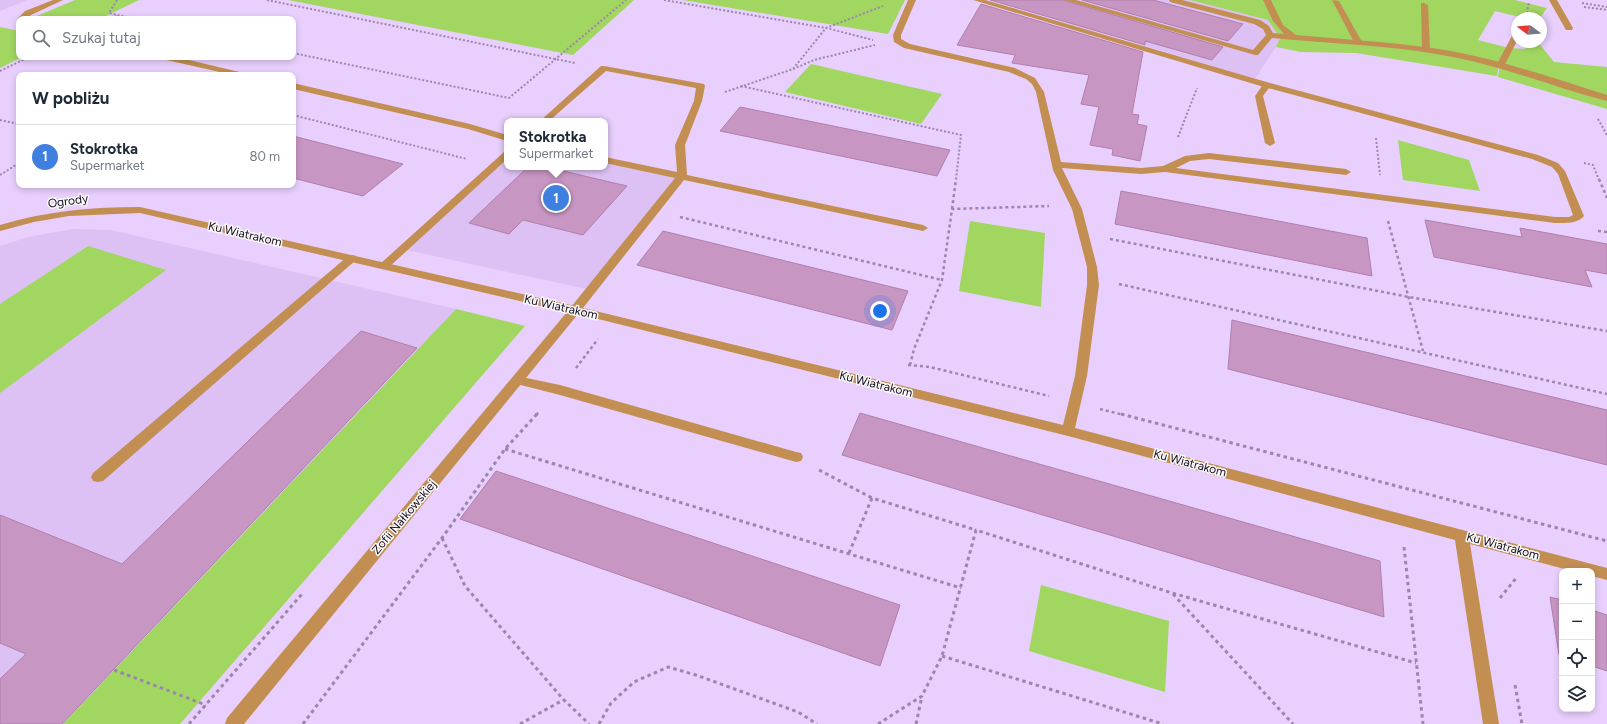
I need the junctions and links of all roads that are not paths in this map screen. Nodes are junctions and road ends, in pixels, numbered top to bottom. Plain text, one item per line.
1 (59, 0) edge
2 (912, 0) edge
3 (977, 0) edge
4 (1068, 0) edge
5 (1173, 0) edge
6 (1267, 0) edge
7 (1553, 0) edge
8 (1335, 1) dead end
9 (1424, 5) dead end
10 (25, 16) edge
11 (1569, 28) dead end
12 (1270, 35) junction
13 (1300, 38) junction
14 (1358, 42) junction
15 (1511, 45) edge
16 (1426, 50) junction
17 (178, 60) edge
18 (1500, 66) junction
19 (231, 72) edge
20 (1267, 85) junction
21 (296, 87) edge
22 (1607, 98) edge
23 (547, 118) edge
24 (504, 137) edge
25 (1270, 143) dead end
26 (504, 157) edge
27 (608, 161) edge
28 (1056, 165) junction
29 (1164, 169) junction
30 (1346, 172) dead end
31 (682, 176) junction
32 (140, 210) joint
33 (0, 228) edge
34 (923, 228) dead end
35 (352, 258) junction
36 (384, 266) junction
37 (575, 310) junction
38 (517, 380) junction
39 (1068, 431) junction
40 (796, 457) road end
41 (98, 477) dead end
42 (1460, 534) junction
43 (1607, 574) edge
44 (233, 724) edge
45 (1491, 724) edge

1 - 10 street
2 - 28 street
3 - 20 street
4 - 12 street
5 - 12 street
6 - 13 street
7 - 11 street
8 - 14 street
9 - 16 street
12 - 13 street
13 - 14 street
14 - 16 street
15 - 18 street
16 - 18 street
17 - 19 street
18 - 22 street
20 - 25 street
20 - 29 street
21 - 24 street
23 - 31 street
26 - 36 street
27 - 31 street
28 - 29 street
28 - 39 street
29 - 30 street
31 - 34 street
31 - 37 street, Zofii Nałkowskiej
32 - 33 street, Ogrody
32 - 35 street, Ku Wiatrakom
35 - 36 street, Ku Wiatrakom
35 - 41 street
36 - 37 street, Ku Wiatrakom
37 - 38 street, Zofii Nałkowskiej
37 - 39 street, Ku Wiatrakom
38 - 40 street
38 - 44 street, Zofii Nałkowskiej
39 - 42 street, Ku Wiatrakom
42 - 43 street, Ku Wiatrakom
42 - 45 street

